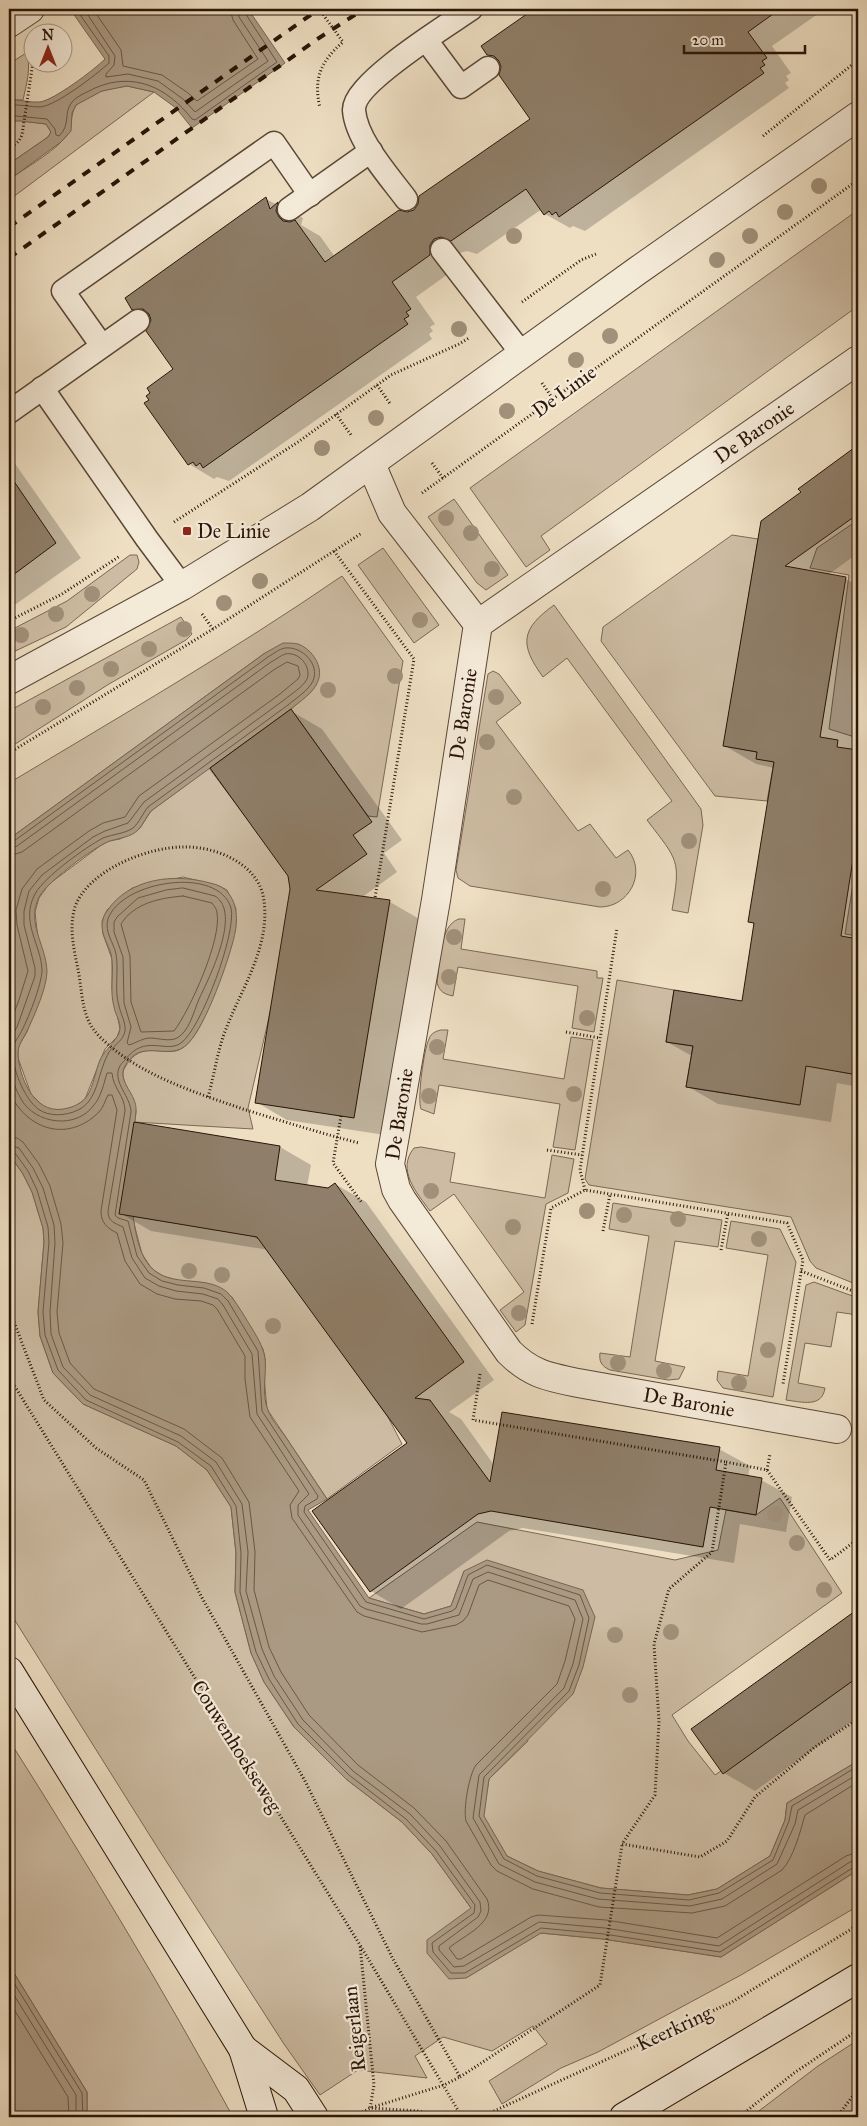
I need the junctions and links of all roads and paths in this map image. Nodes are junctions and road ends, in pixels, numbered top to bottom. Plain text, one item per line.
1 (30, 9) edge
2 (471, 9) edge
3 (9, 23) edge
4 (426, 40) junction
5 (858, 60) edge
6 (488, 68) dead end
7 (32, 72) edge
8 (858, 116) edge
9 (759, 140) dead end
10 (9, 149) edge
11 (371, 151) junction
12 (858, 180) edge
13 (310, 194) junction
14 (406, 199) dead end
15 (289, 209) dead end
16 (442, 250) dead end
17 (600, 253) dead end
18 (496, 320) junction
19 (138, 321) dead end
20 (102, 346) junction
21 (523, 355) junction
22 (858, 360) edge
23 (42, 388) junction
24 (9, 412) edge
25 (371, 464) junction
26 (392, 513) junction
27 (146, 539) junction
28 (334, 551) junction
29 (182, 586) junction
30 (9, 621) edge
31 (478, 624) junction
32 (858, 634) edge
33 (858, 638) edge
34 (9, 680) edge
35 (9, 753) edge
36 (375, 898) dead end
37 (617, 928) dead end
38 (566, 1032) dead end
39 (600, 1038) junction
40 (208, 1097) junction
41 (341, 1116) dead end
42 (337, 1137) junction
43 (547, 1150) dead end
44 (392, 1151) junction
45 (582, 1155) junction
46 (585, 1190) junction
47 (610, 1194) junction
48 (367, 1211) dead end
49 (728, 1213) junction
50 (603, 1232) dead end
51 (721, 1250) dead end
52 (801, 1271) junction
53 (858, 1293) edge
54 (9, 1309) edge
55 (509, 1352) junction
56 (9, 1377) edge
57 (777, 1418) junction
58 (838, 1429) dead end
59 (726, 1462) junction
60 (858, 1539) edge
61 (9, 1670) edge
62 (858, 1719) edge
63 (622, 1844) junction
64 (858, 1925) edge
65 (360, 1945) junction
66 (858, 1978) edge
67 (858, 2030) edge
68 (243, 2049) junction
69 (460, 2077) junction
70 (444, 2085) junction
71 (858, 2089) edge
72 (370, 2108) junction
73 (264, 2117) edge
74 (314, 2117) edge
75 (353, 2117) edge
76 (437, 2117) edge
77 (462, 2117) edge
78 (481, 2117) edge
79 (624, 2117) edge
80 (739, 2117) edge
81 (838, 2117) edge

1 - 3 street
2 - 4 lane
4 - 6 lane
4 - 11 lane
5 - 9 path
7 - 10 path
8 - 21 street
11 - 13 lane
11 - 14 lane
12 - 26 path, De Linie
13 - 15 lane
13 - 20 lane
16 - 18 lane
17 - 18 path
18 - 21 lane
18 - 27 path
19 - 20 lane
20 - 23 lane
21 - 25 street
22 - 31 street, De Baronie
23 - 24 lane
23 - 27 lane
25 - 26 street
25 - 29 street
26 - 28 path, De Linie
26 - 31 street
27 - 29 lane
27 - 30 path
28 - 35 path, De Linie
28 - 36 path
29 - 34 street
31 - 44 street, De Baronie
32 - 33 path
37 - 39 path
38 - 39 path
39 - 45 path
40 - 40 path
40 - 42 path
41 - 42 path
42 - 44 path
42 - 48 path
43 - 45 path
44 - 55 street, De Baronie
45 - 46 path
46 - 47 path
46 - 55 path
47 - 49 path
47 - 50 path
49 - 51 path
49 - 52 path
52 - 53 path
52 - 57 path
54 - 69 path
55 - 57 street, De Baronie
55 - 59 path
56 - 65 path, Couwenhoekseweg
57 - 58 street, De Baronie
59 - 60 path
59 - 63 path
61 - 68 street
62 - 63 path
63 - 69 path
64 - 78 path, Keerkring
65 - 70 path, Couwenhoekseweg
65 - 72 path, Reigerlaan
66 - 79 street
67 - 80 path
68 - 73 street
68 - 74 street
69 - 70 path
70 - 72 path
70 - 77 path, Couwenhoekseweg
71 - 81 path
72 - 75 path
72 - 76 path

